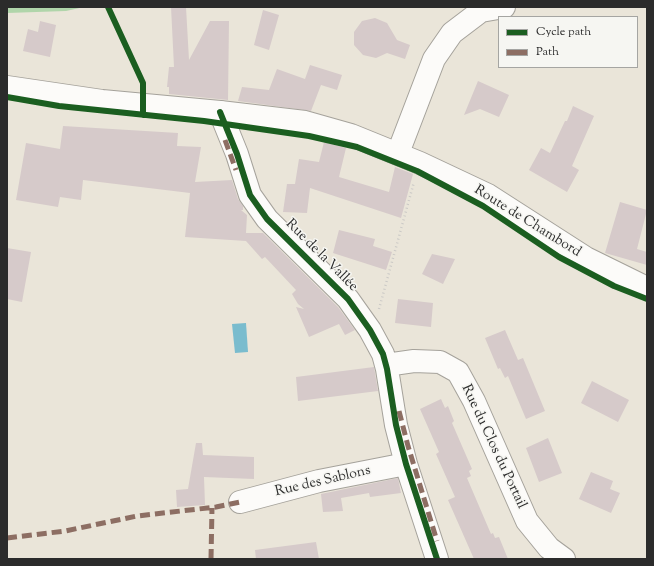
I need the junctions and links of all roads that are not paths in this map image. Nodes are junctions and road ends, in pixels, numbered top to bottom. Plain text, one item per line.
1 (504, 7) edge
2 (7, 86) edge
3 (220, 112) junction
4 (398, 153) junction
5 (647, 288) edge
6 (386, 365) junction
7 (406, 464) junction
8 (240, 502) dead end
9 (437, 559) edge
10 (564, 559) edge

1 - 4 street
2 - 3 street, Route de Chambord
3 - 4 street, Route de Chambord
3 - 6 street, Rue de la Vallée
4 - 5 street, Route de Chambord
6 - 7 street, Rue de la Vallée
6 - 10 street, Rue du Clos du Portail
7 - 8 street, Rue des Sablons
7 - 9 street, Rue de la Vallée

